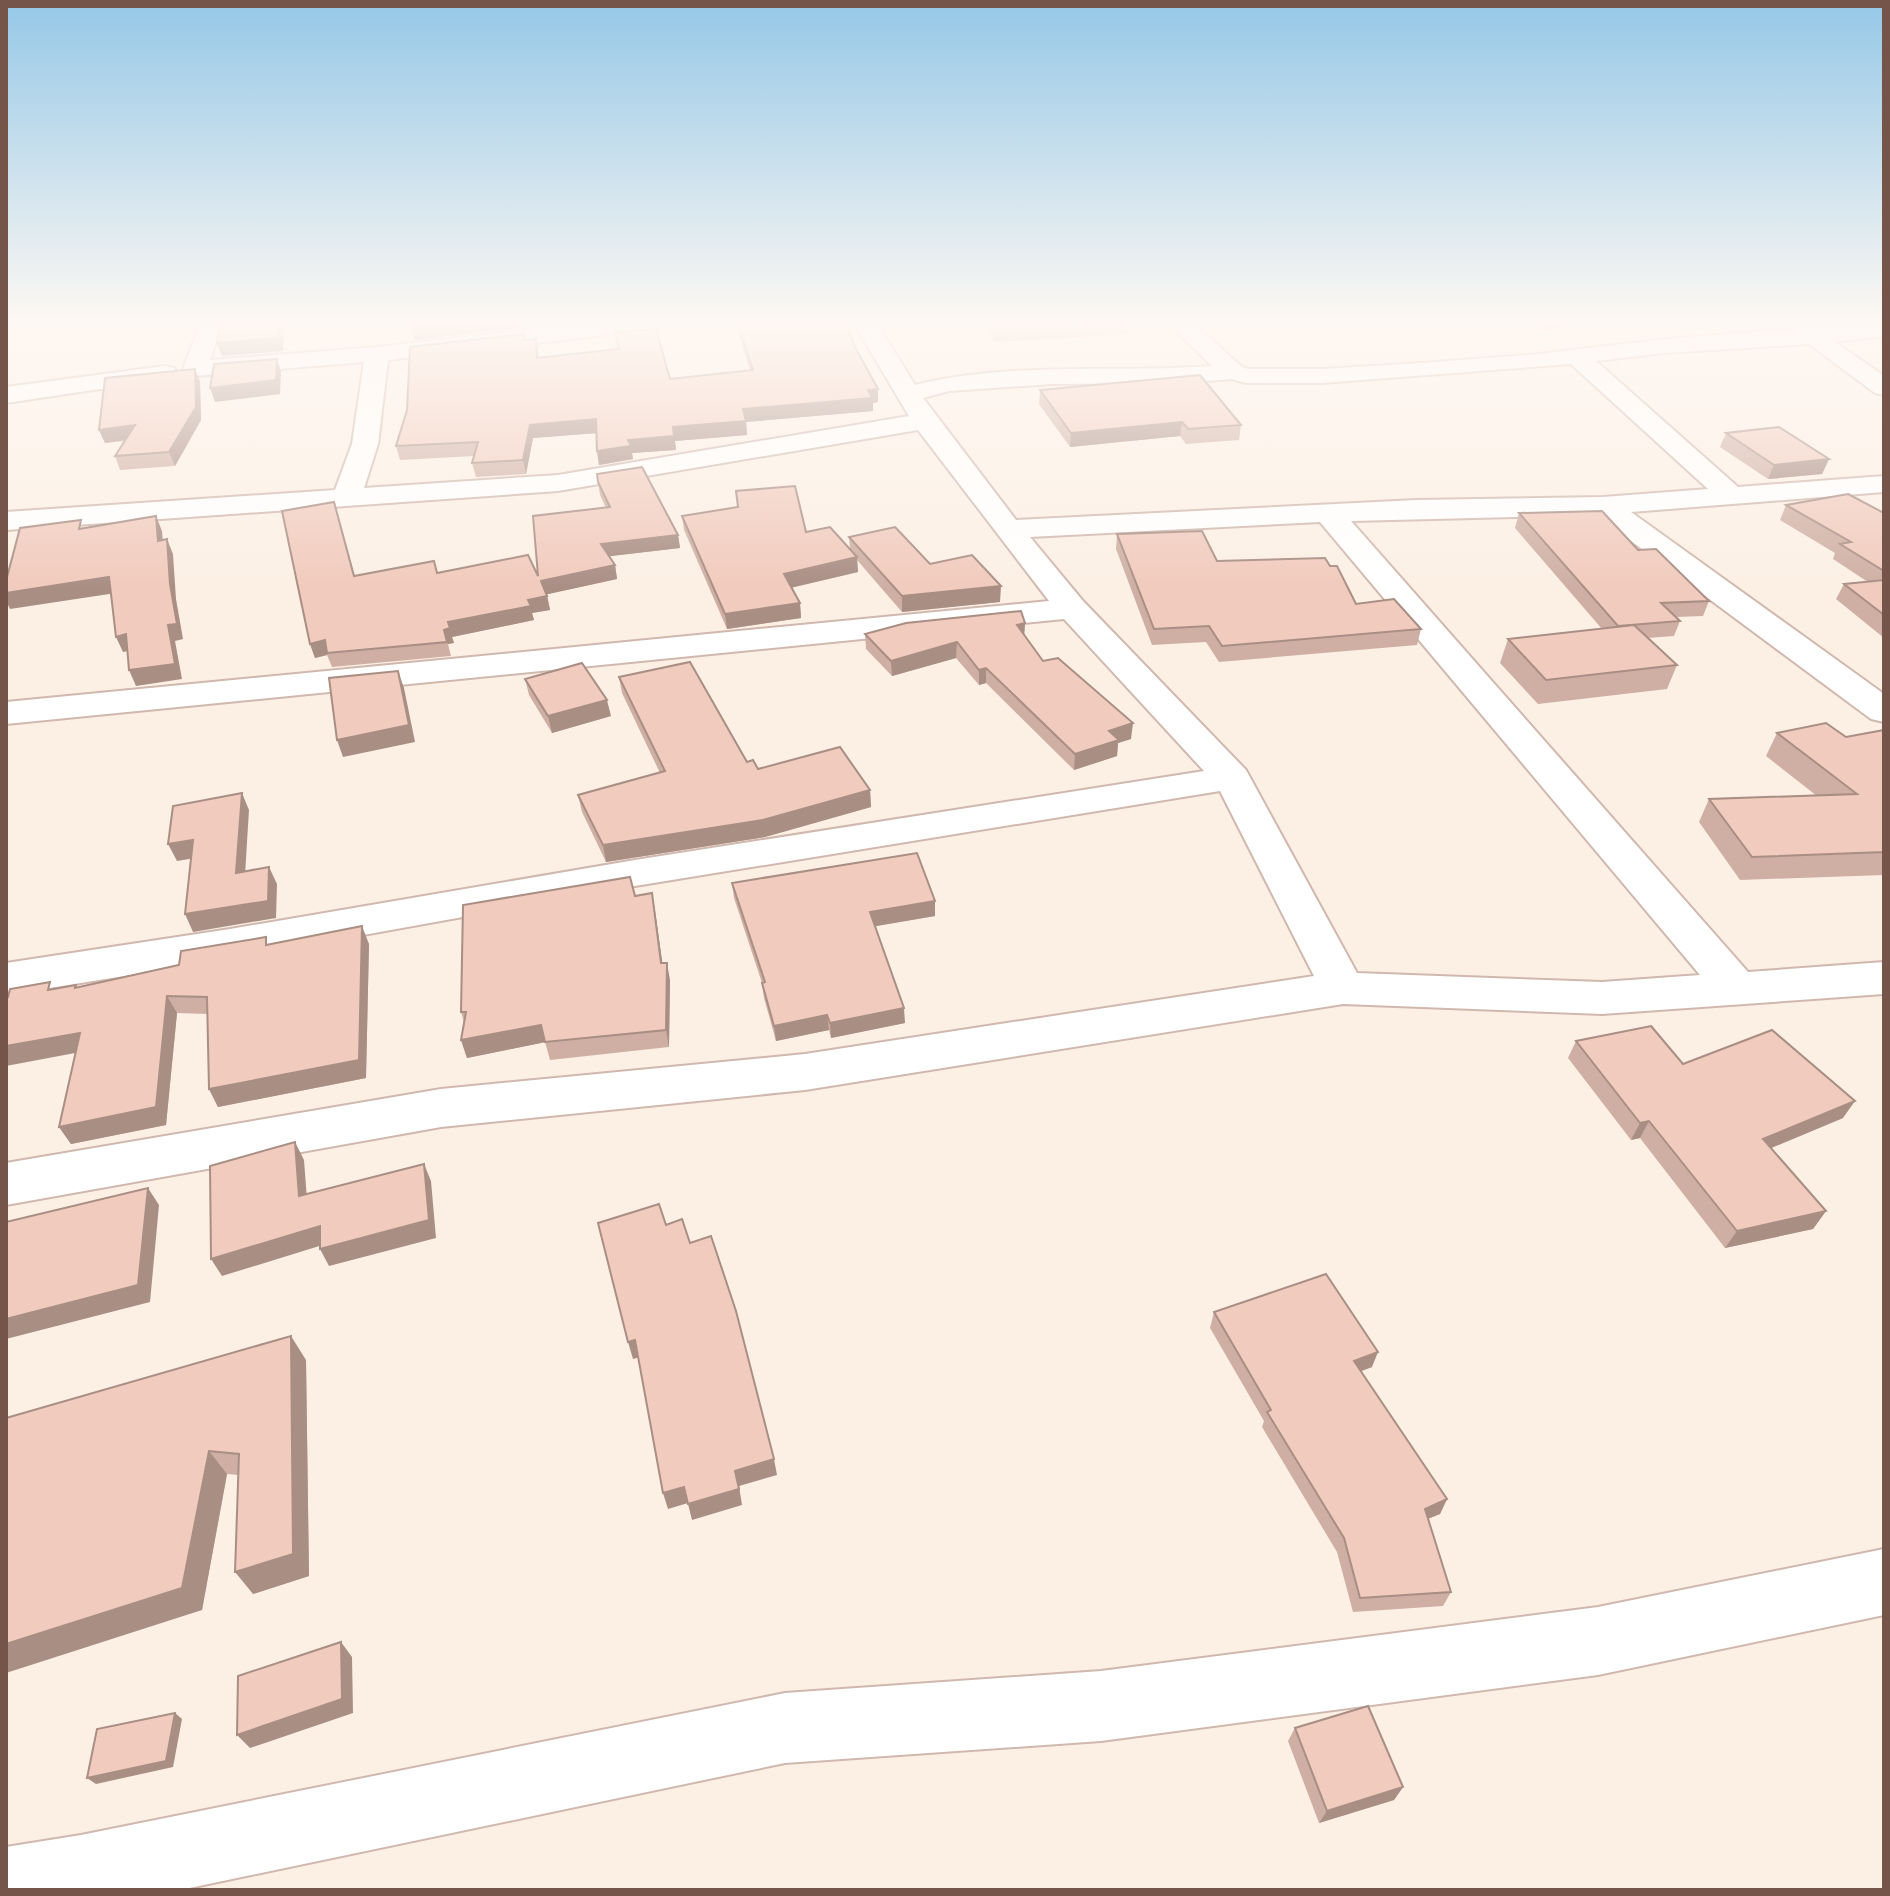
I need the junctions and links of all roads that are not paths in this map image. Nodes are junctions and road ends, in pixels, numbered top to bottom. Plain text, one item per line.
1 (369, 410) edge
2 (919, 410) edge
3 (1637, 410) edge
4 (925, 421) junction
5 (1884, 484) edge
6 (347, 497) junction
7 (1733, 497) junction
8 (1603, 506) junction
9 (1328, 513) junction
10 (6, 521) edge
11 (1008, 529) junction
12 (1072, 608) junction
13 (1884, 711) edge
14 (6, 713) edge
15 (1232, 778) junction
16 (1884, 978) edge
17 (6, 979) edge
18 (1343, 988) junction
19 (1737, 989) junction
20 (6, 1184) edge
21 (1884, 1582) edge
22 (6, 1885) edge

1 - 6 street
2 - 4 street
3 - 7 street
4 - 6 street
4 - 11 street
5 - 7 street
6 - 10 street
7 - 8 street
8 - 9 street
8 - 13 street
9 - 11 street
9 - 19 street
11 - 12 street
12 - 14 street
12 - 15 street
15 - 17 street
15 - 18 street
16 - 19 street
18 - 19 street
18 - 20 street
21 - 22 street

